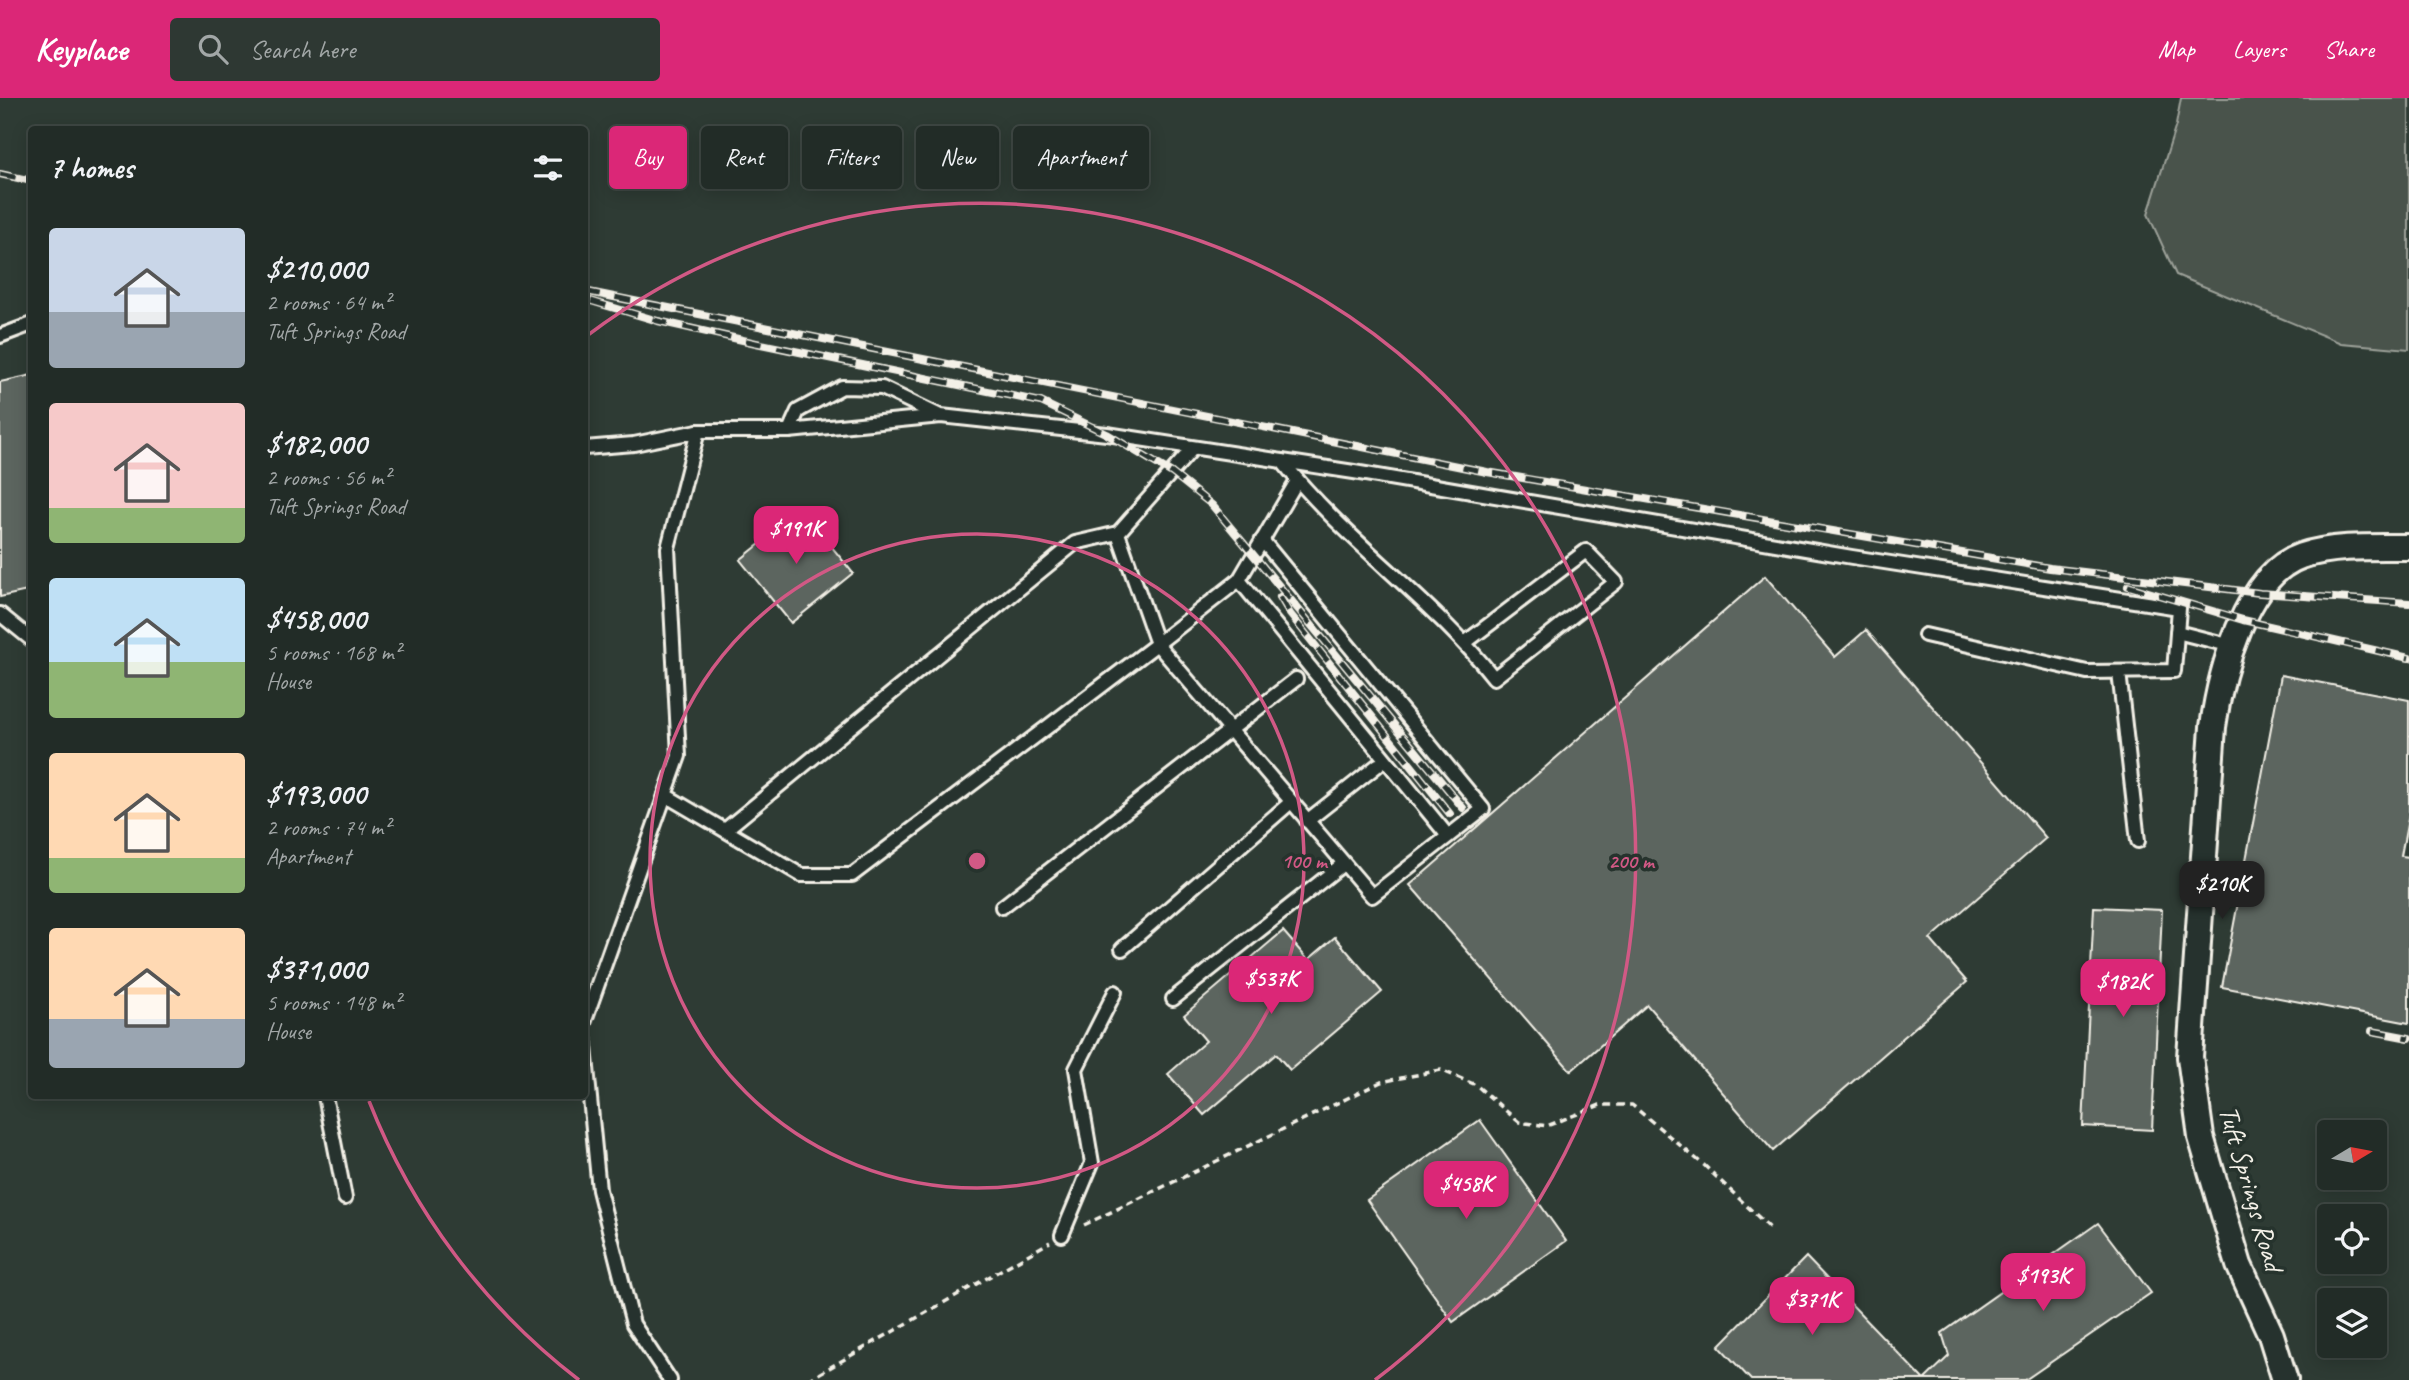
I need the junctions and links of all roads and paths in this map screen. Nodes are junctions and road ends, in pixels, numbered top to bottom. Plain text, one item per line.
1 (28, 325) edge
2 (0, 335) edge
3 (941, 416) junction
4 (698, 431) junction
5 (789, 431) junction
6 (588, 448) edge
7 (1193, 448) junction
8 (1282, 461) junction
9 (1297, 481) junction
10 (1118, 533) junction
11 (1262, 540) junction
12 (2409, 547) edge
13 (1239, 580) junction
14 (0, 614) edge
15 (2177, 632) junction
16 (1925, 635) dead end
17 (28, 637) edge
18 (1466, 642) junction
19 (1157, 643) junction
20 (2232, 646) junction
21 (2119, 671) junction
22 (1296, 679) dead end
23 (1231, 730) junction
24 (1378, 765) dead end
25 (665, 795) junction
26 (1291, 802) junction
27 (1307, 821) junction
28 (724, 830) junction
29 (1448, 836) junction
30 (2138, 841) dead end
31 (1343, 864) junction
32 (1002, 907) dead end
33 (1122, 949) dead end
34 (1115, 992) dead end
35 (1174, 999) dead end
36 (588, 1012) edge
37 (588, 1078) edge
38 (326, 1099) edge
39 (345, 1198) dead end
40 (1771, 1229) dead end
41 (1062, 1235) junction
42 (670, 1380) edge
43 (808, 1380) edge
44 (2286, 1380) edge

1 - 2 lane
3 - 5 lane
3 - 5 lane
3 - 7 lane
4 - 5 lane
4 - 6 lane
4 - 25 lane
7 - 8 lane
7 - 10 lane
8 - 9 lane
8 - 15 lane
9 - 11 lane
9 - 18 lane
10 - 19 lane
10 - 28 lane
11 - 13 lane
11 - 29 lane
12 - 20 street, Tuft Springs Road
13 - 19 lane
13 - 29 lane
14 - 17 lane
15 - 20 lane
15 - 21 lane
16 - 21 lane
18 - 18 lane
19 - 23 lane
19 - 28 lane
20 - 44 street, Tuft Springs Road
21 - 30 lane
22 - 23 lane
23 - 26 lane
23 - 32 lane
24 - 27 lane
25 - 28 lane
25 - 36 lane
26 - 27 lane
26 - 33 lane
27 - 31 lane
29 - 31 lane
31 - 35 lane
34 - 41 lane
37 - 42 lane
38 - 39 lane
40 - 41 path
41 - 43 path

